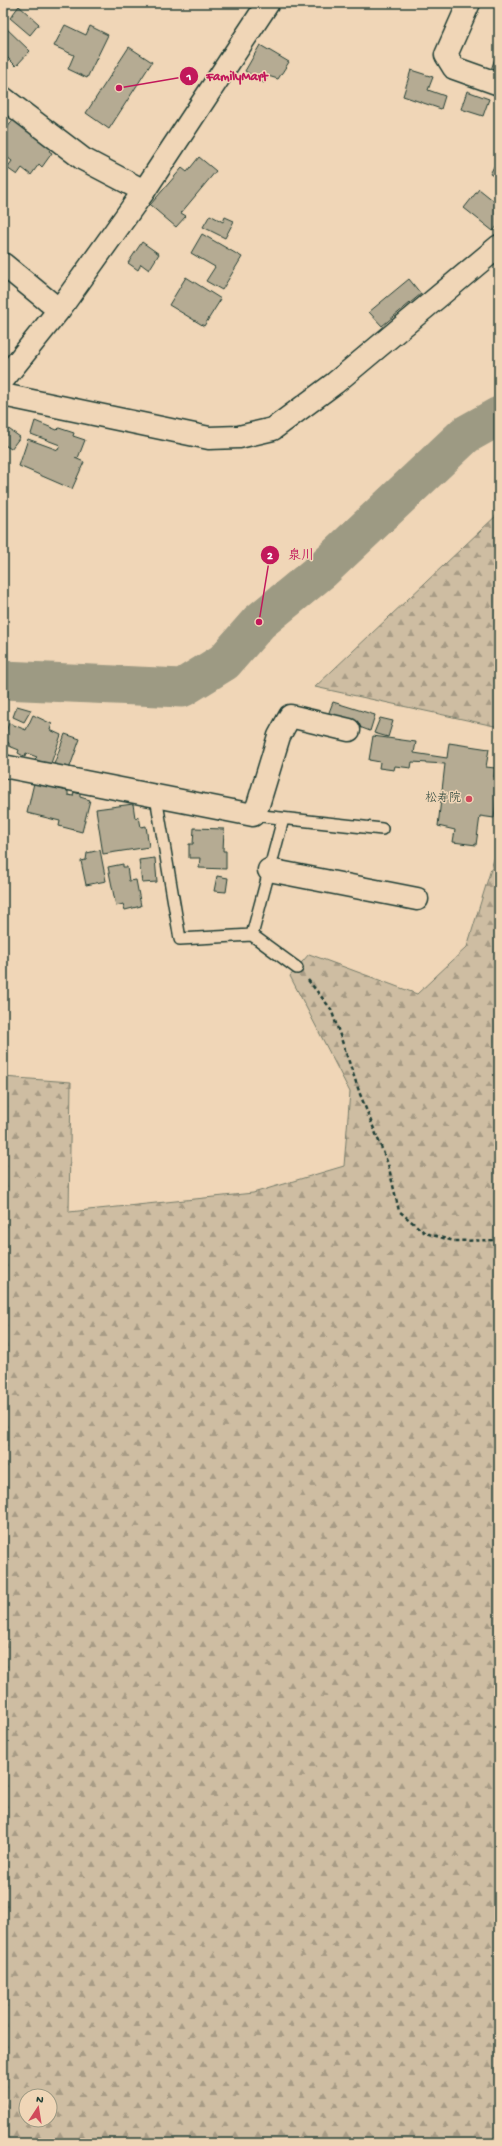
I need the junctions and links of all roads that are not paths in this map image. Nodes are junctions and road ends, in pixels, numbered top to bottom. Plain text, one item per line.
1 (268, 3) edge
2 (469, 3) edge
3 (499, 84) edge
4 (3, 98) edge
5 (144, 191) junction
6 (499, 246) edge
7 (3, 264) edge
8 (59, 310) junction
9 (3, 380) edge
10 (3, 396) edge
11 (350, 730) dead end
12 (3, 766) edge
13 (156, 797) junction
14 (253, 815) junction
15 (283, 819) junction
16 (382, 829) dead end
17 (269, 870) junction
18 (417, 899) dead end
19 (252, 935) junction
20 (297, 968) road end

1 - 5 street
2 - 3 street
4 - 5 street
5 - 8 street
6 - 10 street
7 - 8 street
8 - 9 street
11 - 14 street
12 - 13 street
13 - 14 street
13 - 19 lane
14 - 15 lane
15 - 16 lane
15 - 17 lane
17 - 18 street
17 - 19 lane
19 - 20 lane

